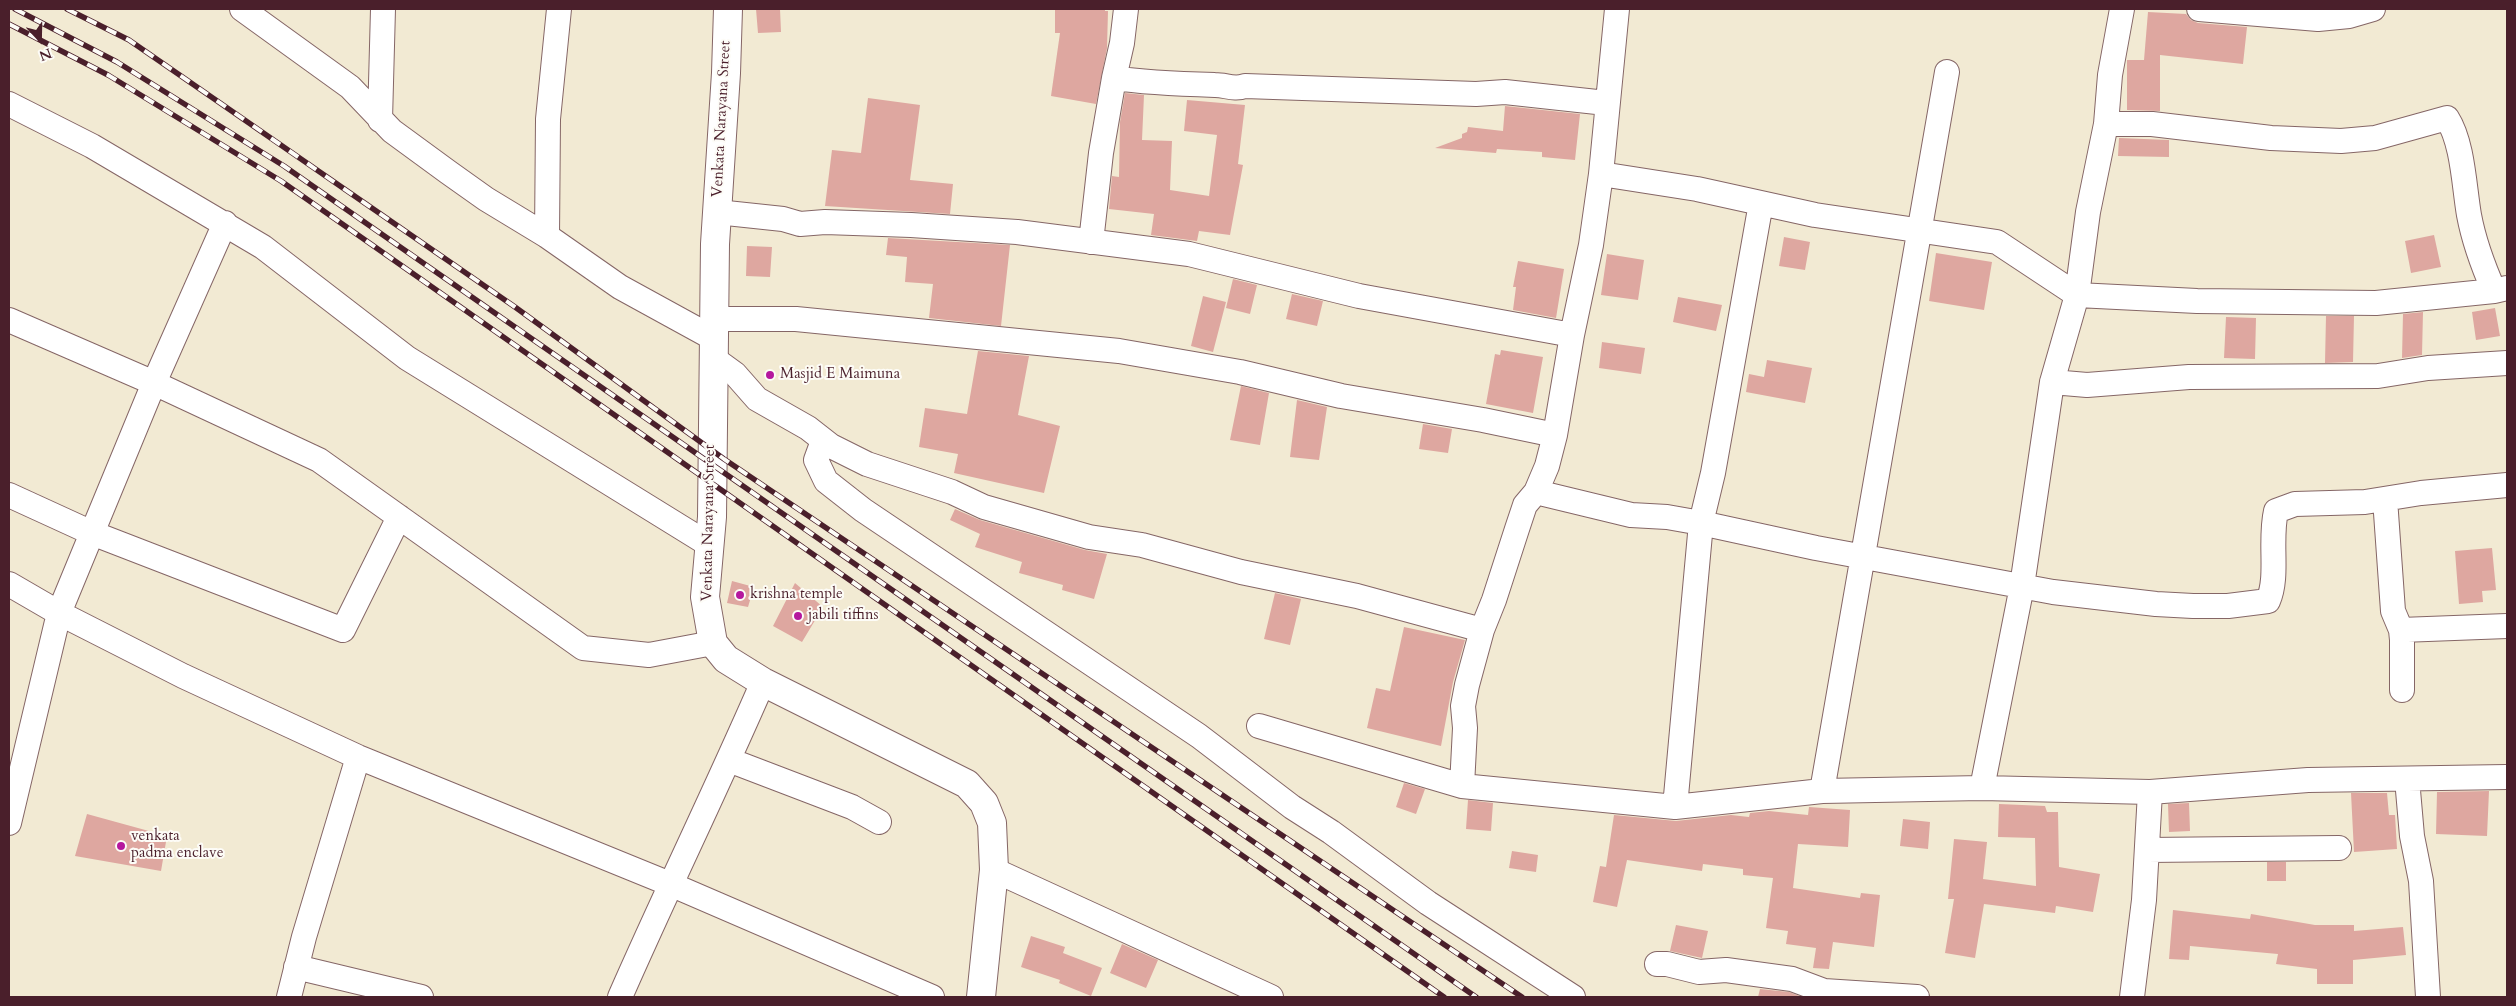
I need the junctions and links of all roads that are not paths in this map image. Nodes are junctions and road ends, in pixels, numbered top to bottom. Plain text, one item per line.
1 (242, 9) edge
2 (383, 9) edge
3 (559, 9) edge
4 (728, 9) edge
5 (1126, 9) edge
6 (1617, 9) edge
7 (2122, 9) edge
8 (2199, 9) edge
9 (2374, 9) edge
10 (1947, 72) dead end
11 (1114, 78) junction
12 (1606, 103) junction
13 (9, 104) edge
14 (380, 120) junction
15 (2106, 124) junction
16 (1601, 174) junction
17 (1761, 203) junction
18 (717, 212) junction
19 (225, 223) junction
20 (1919, 231) junction
21 (547, 236) junction
22 (1090, 242) junction
23 (2501, 290) edge
24 (2077, 295) junction
25 (9, 320) edge
26 (1572, 335) junction
27 (713, 338) junction
28 (2507, 363) edge
29 (2052, 382) junction
30 (154, 383) junction
31 (1555, 435) junction
32 (831, 446) junction
33 (2507, 485) edge
34 (1536, 492) junction
35 (9, 495) edge
36 (2385, 499) junction
37 (399, 517) junction
38 (1701, 523) junction
39 (92, 533) junction
40 (708, 544) junction
41 (1862, 556) junction
42 (9, 584) edge
43 (2022, 586) junction
44 (59, 613) junction
45 (2507, 626) edge
46 (1482, 630) junction
47 (2401, 630) junction
48 (713, 643) junction
49 (763, 682) junction
50 (2402, 690) dead end
51 (1259, 726) dead end
52 (358, 757) junction
53 (729, 760) junction
54 (2507, 776) edge
55 (2407, 779) junction
56 (1462, 786) junction
57 (1982, 788) junction
58 (1822, 791) junction
59 (2150, 792) junction
60 (1675, 807) junction
61 (879, 822) dead end
62 (9, 824) edge
63 (2339, 848) dead end
64 (2148, 850) junction
65 (994, 870) junction
66 (670, 884) junction
67 (1657, 964) dead end
68 (296, 967) junction
69 (289, 997) edge
70 (421, 997) edge
71 (620, 997) edge
72 (932, 997) edge
73 (981, 997) edge
74 (1271, 997) edge
75 (1573, 997) edge
76 (1918, 997) edge
77 (2136, 997) edge
78 (2428, 997) edge

1 - 14 street
2 - 14 street
3 - 21 street
4 - 18 street, Venkata Narayana Street
5 - 11 street
6 - 12 street
7 - 15 street
8 - 9 street
10 - 20 street
11 - 12 street
11 - 22 street
12 - 16 street
13 - 19 street
14 - 21 street
15 - 23 street
15 - 24 street
16 - 17 street
16 - 26 street
17 - 20 street
17 - 38 street
18 - 22 street
18 - 27 street, Venkata Narayana Street
19 - 30 street
19 - 40 street
20 - 24 street
20 - 41 street
21 - 27 street
22 - 26 street
23 - 24 street
24 - 29 street
25 - 30 street
26 - 31 street
27 - 31 street
27 - 32 street
27 - 40 street, Venkata Narayana Street
28 - 29 street
29 - 43 street
30 - 37 street
30 - 39 street
31 - 34 street
32 - 46 street
32 - 75 street
33 - 36 street
34 - 38 street
34 - 46 street
35 - 39 street
36 - 43 street
36 - 47 street
37 - 39 street
37 - 48 street
38 - 41 street
38 - 60 street
39 - 44 street
40 - 48 street, Venkata Narayana Street
41 - 43 street
41 - 58 street
42 - 44 street
43 - 57 street
44 - 52 street
44 - 62 street
45 - 47 street
46 - 56 street
47 - 50 street
48 - 49 street
49 - 53 street
49 - 65 street
51 - 56 street
52 - 66 street
52 - 68 street
53 - 61 street
53 - 66 street
54 - 55 street
55 - 59 street
55 - 78 street
56 - 60 street
57 - 58 street
57 - 59 street
58 - 60 street
59 - 64 street
63 - 64 street
64 - 77 street
65 - 73 street
65 - 74 street
66 - 71 street
66 - 72 street
67 - 76 street
68 - 69 street
68 - 70 street

